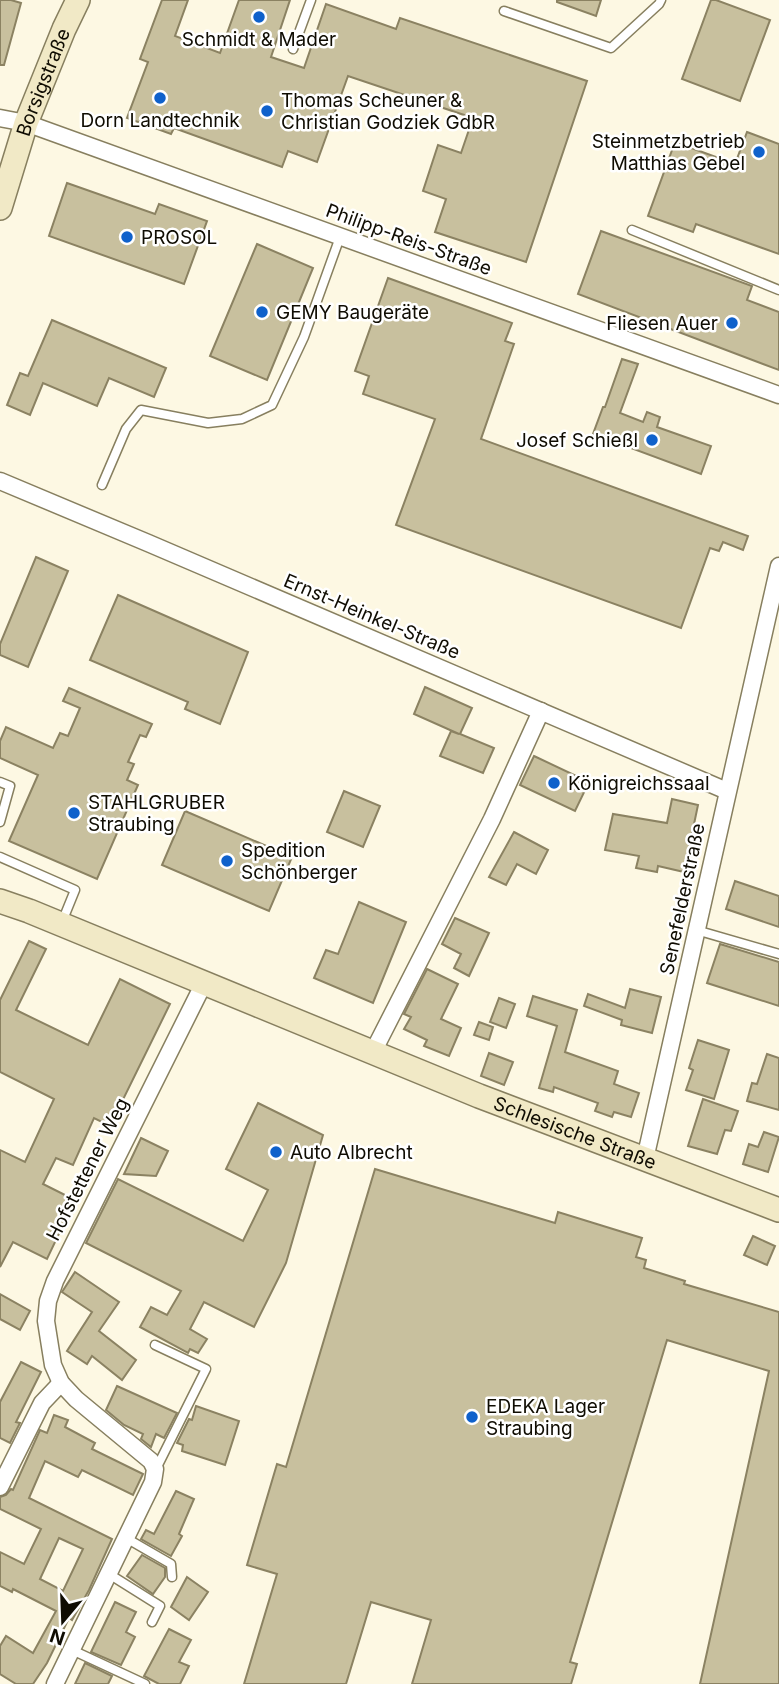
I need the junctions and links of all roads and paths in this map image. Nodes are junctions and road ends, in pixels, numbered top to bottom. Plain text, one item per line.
1 (78, 0) edge
2 (311, 0) edge
3 (661, 0) edge
4 (504, 11) dead end
5 (293, 49) dead end
6 (0, 118) edge
7 (26, 123) junction
8 (0, 208) edge
9 (632, 230) dead end
10 (340, 237) junction
11 (779, 290) edge
12 (779, 395) edge
13 (0, 481) edge
14 (102, 485) dead end
15 (779, 566) edge
16 (541, 711) junction
17 (0, 782) edge
18 (727, 791) junction
19 (0, 822) edge
20 (0, 857) edge
21 (0, 901) edge
22 (61, 925) junction
23 (696, 930) junction
24 (779, 954) edge
25 (204, 983) junction
26 (373, 1052) junction
27 (645, 1159) junction
28 (779, 1210) edge
29 (155, 1345) dead end
30 (61, 1383) junction
31 (155, 1469) junction
32 (0, 1487) edge
33 (126, 1538) junction
34 (108, 1574) junction
35 (172, 1577) dead end
36 (152, 1622) dead end
37 (72, 1650) junction
38 (55, 1684) edge
39 (145, 1684) edge

1 - 7 street, Borsigstraße
2 - 5 lane
3 - 4 lane
6 - 7 street, Philipp-Reis-Straße
7 - 8 street, Borsigstraße
7 - 10 street, Philipp-Reis-Straße
9 - 11 lane
10 - 12 street, Philipp-Reis-Straße
10 - 14 lane
13 - 16 street, Ernst-Heinkel-Straße
15 - 18 street, Senefelderstraße
16 - 18 street, Ernst-Heinkel-Straße
16 - 26 street
17 - 19 lane
18 - 23 street, Senefelderstraße
20 - 22 lane
21 - 22 street, Schlesische Straße
22 - 25 street, Schlesische Straße
23 - 24 lane
23 - 27 street, Senefelderstraße
25 - 26 street, Schlesische Straße
25 - 30 street, Hofstettener Weg
26 - 27 street, Schlesische Straße
27 - 28 street, Schlesische Straße
29 - 31 lane
30 - 31 street, Hofstettener Weg
30 - 32 street
31 - 33 street
33 - 34 street
33 - 35 lane
34 - 36 lane
34 - 37 street
37 - 38 street
37 - 39 lane

